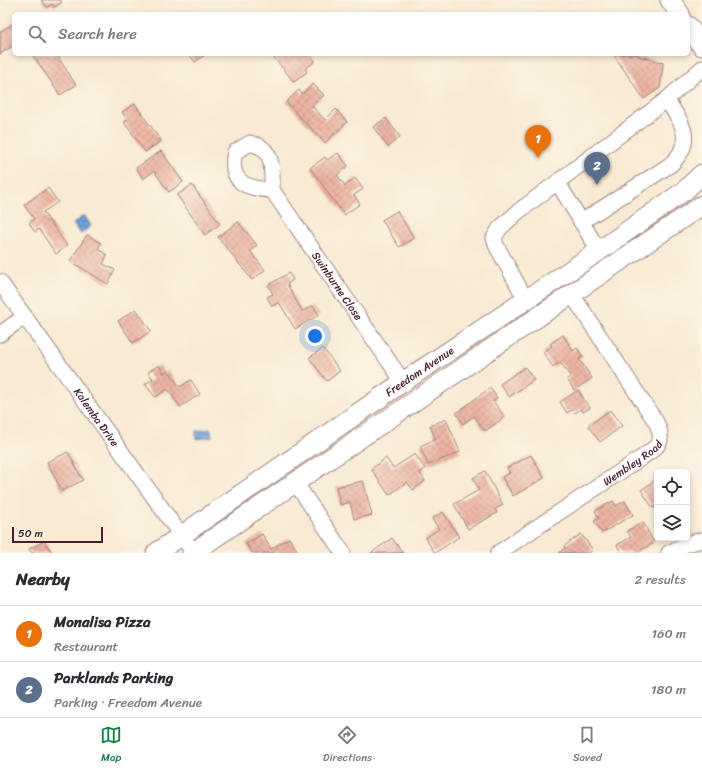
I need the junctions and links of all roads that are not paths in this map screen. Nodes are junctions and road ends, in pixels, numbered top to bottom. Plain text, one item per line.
1 (670, 0) edge
2 (679, 12) edge
3 (690, 29) edge
4 (702, 46) edge
5 (702, 68) edge
6 (666, 100) junction
7 (702, 174) edge
8 (558, 183) junction
9 (272, 190) dead end
10 (698, 207) edge
11 (581, 222) junction
12 (599, 251) junction
13 (0, 282) edge
14 (571, 293) junction
15 (526, 300) junction
16 (24, 318) junction
17 (0, 334) edge
18 (475, 359) junction
19 (403, 382) junction
20 (295, 482) junction
21 (181, 536) junction
22 (702, 540) edge
23 (156, 553) edge
24 (193, 553) edge
25 (343, 553) edge
26 (498, 553) edge
27 (669, 553) edge

1 - 2 main road
3 - 4 main road
5 - 6 street
6 - 8 street
6 - 11 street
7 - 12 main road, Freedom Avenue
8 - 11 street
8 - 15 street
9 - 19 street, Swinburne Close
10 - 14 main road, Freedom Avenue
11 - 12 street
12 - 15 main road, Freedom Avenue
13 - 16 street, Kalemba Drive
14 - 18 main road, Freedom Avenue
14 - 26 street, Wembley Road
15 - 18 main road
15 - 19 main road, Freedom Avenue
16 - 17 street
16 - 21 street, Kalemba Drive
18 - 20 main road, Freedom Avenue
19 - 21 main road, Freedom Avenue
20 - 24 main road, Freedom Avenue
20 - 25 street
21 - 23 main road, Freedom Avenue
21 - 24 street, Kalemba Drive
22 - 27 street

